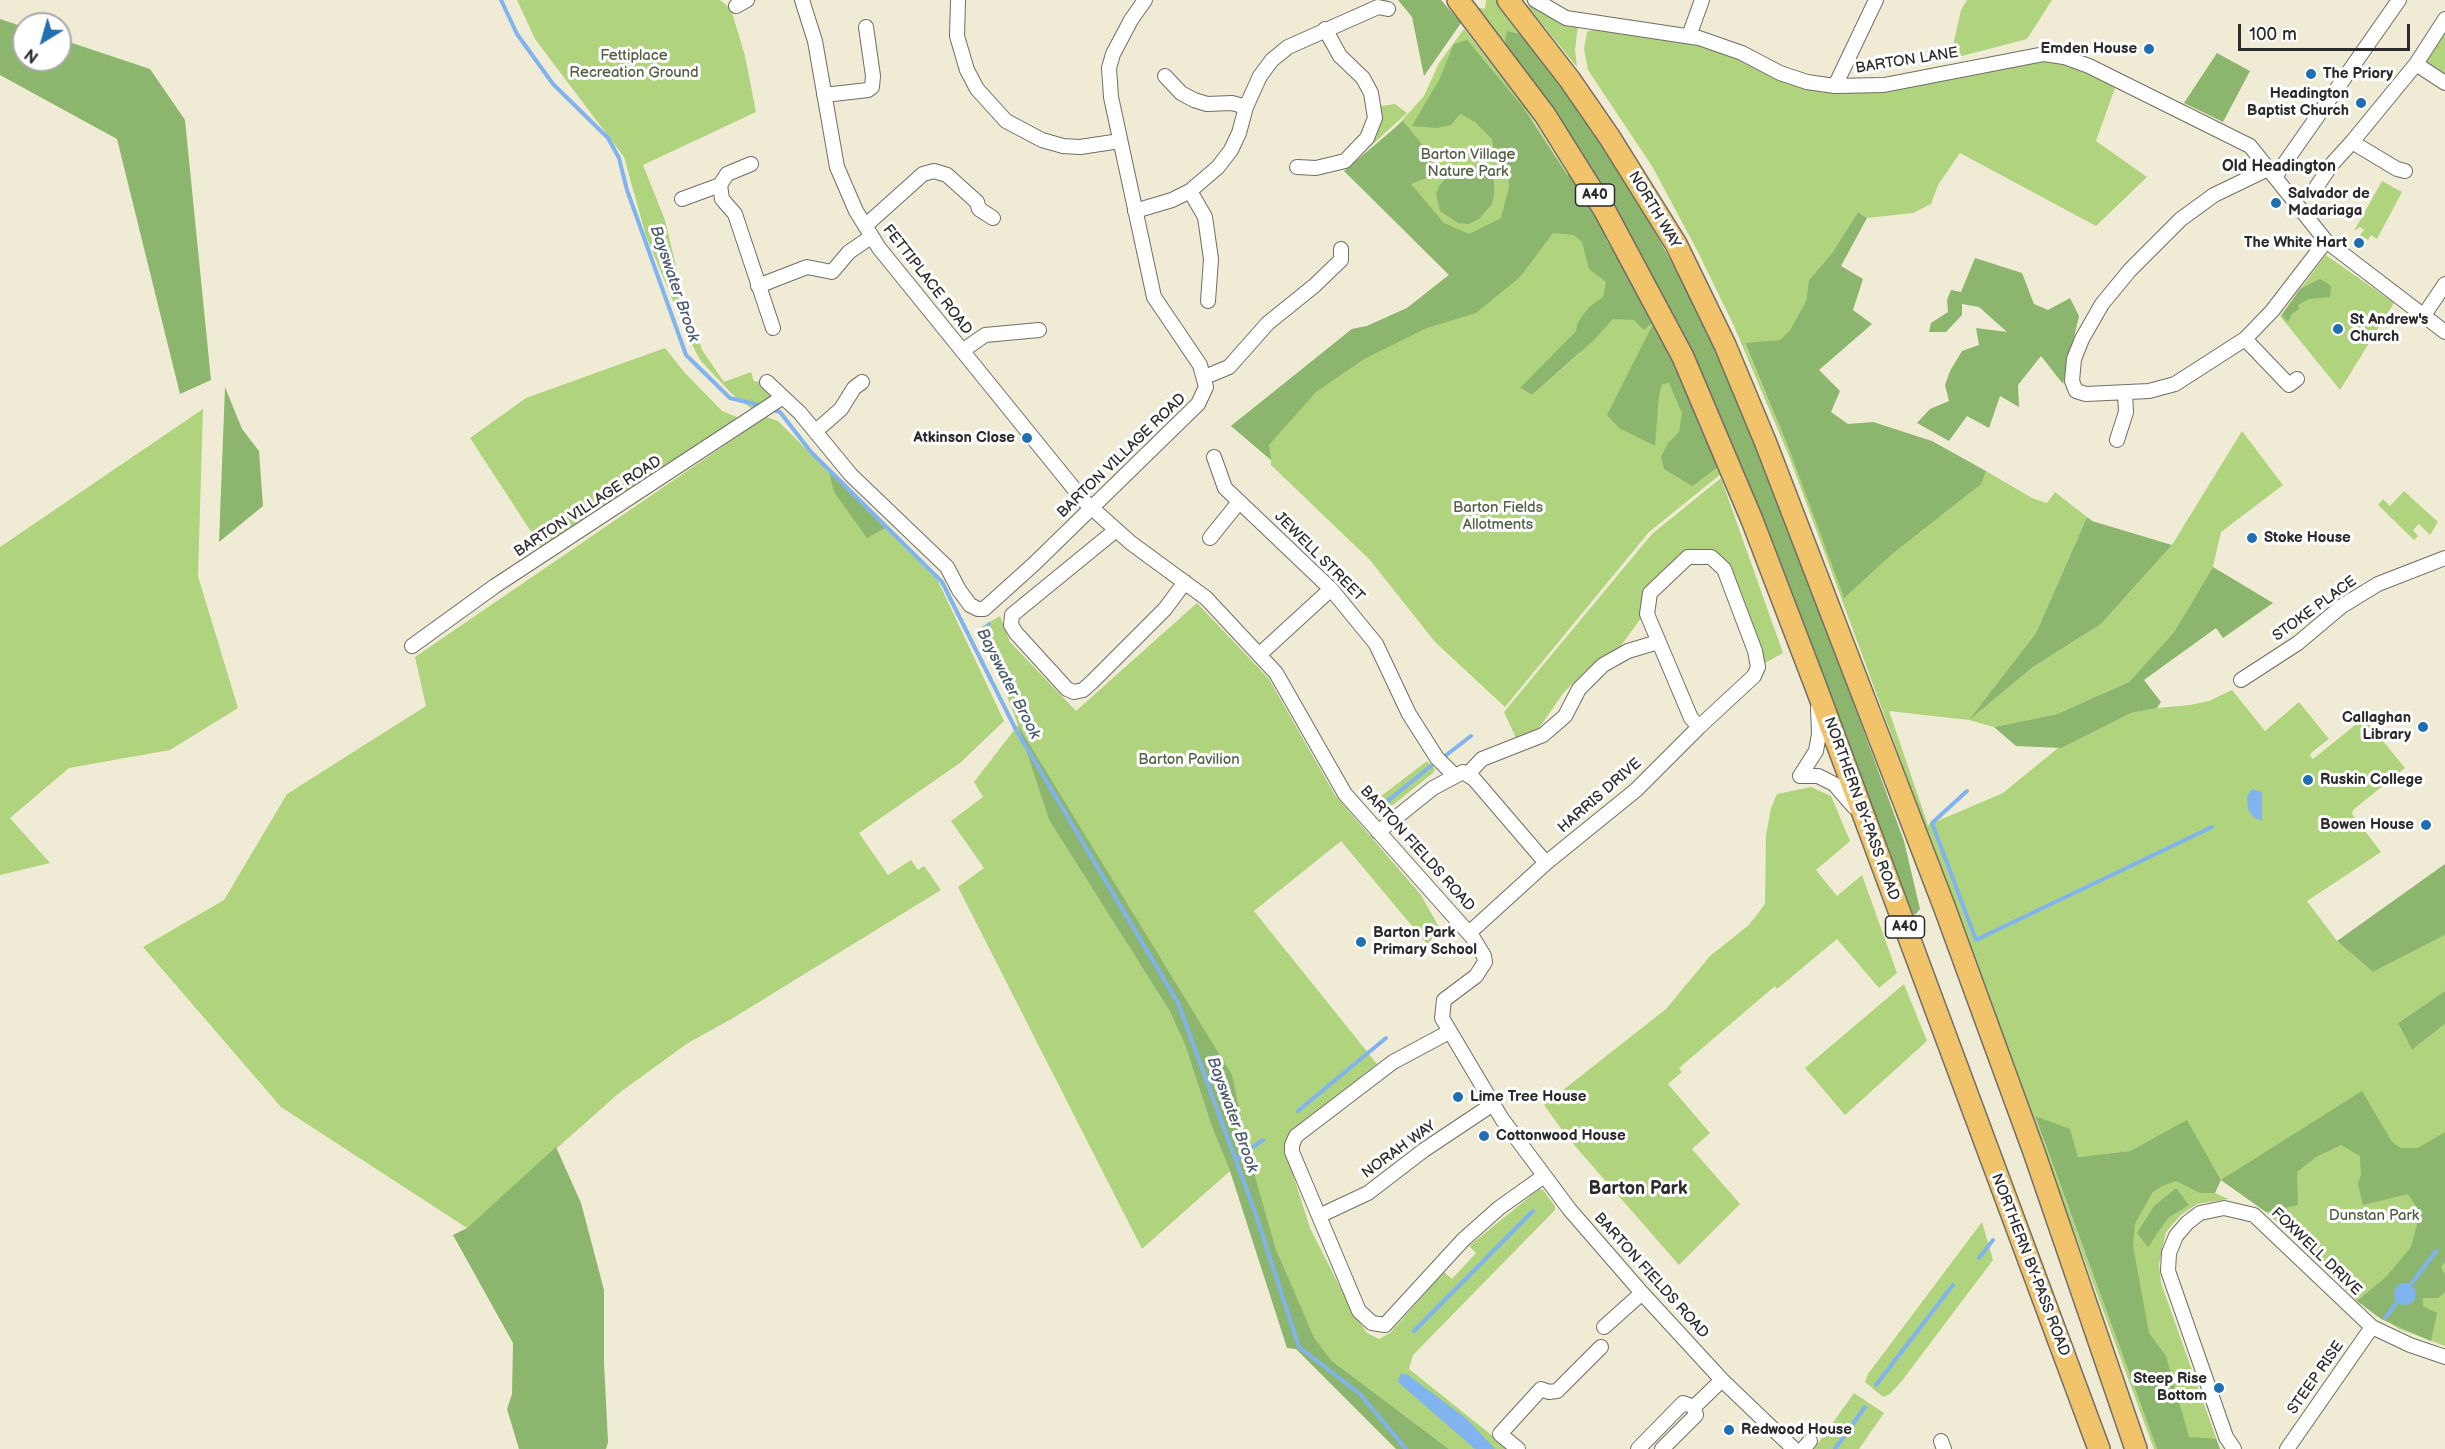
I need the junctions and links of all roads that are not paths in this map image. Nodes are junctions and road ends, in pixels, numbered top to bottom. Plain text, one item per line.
1 (802, 0) edge
2 (958, 0) edge
3 (1145, 0) edge
4 (1458, 0) edge
5 (1508, 0) edge
6 (1535, 0) edge
7 (1702, 0) edge
8 (1876, 0) edge
9 (2399, 0) edge
10 (1388, 9) dead end
11 (2445, 19) edge
12 (866, 27) dead end
13 (1325, 29) junction
14 (1689, 36) junction
15 (2415, 64) junction
16 (1165, 76) dead end
17 (2445, 82) edge
18 (1835, 86) junction
19 (824, 95) junction
20 (1246, 106) junction
21 (1120, 141) junction
22 (2352, 142) junction
23 (751, 164) dead end
24 (1297, 167) dead end
25 (2405, 171) dead end
26 (2272, 172) junction
27 (720, 185) junction
28 (2317, 186) dead end
29 (1190, 191) junction
30 (682, 199) dead end
31 (1135, 211) junction
32 (993, 218) dead end
33 (868, 231) junction
34 (2326, 241) junction
35 (1345, 256) dead end
36 (2445, 284) edge
37 (758, 286) junction
38 (1208, 301) dead end
39 (2424, 315) junction
40 (773, 328) dead end
41 (1039, 330) dead end
42 (2445, 332) edge
43 (2246, 339) junction
44 (962, 351) junction
45 (1205, 377) junction
46 (2297, 379) dead end
47 (767, 382) dead end
48 (855, 384) dead end
49 (2125, 393) junction
50 (779, 400) junction
51 (816, 431) junction
52 (2117, 440) dead end
53 (1214, 457) dead end
54 (1239, 502) junction
55 (1092, 508) junction
56 (1116, 530) junction
57 (1210, 538) dead end
58 (2445, 558) edge
59 (1185, 582) junction
60 (1331, 589) junction
61 (1658, 642) junction
62 (412, 646) dead end
63 (1260, 654) junction
64 (2241, 680) dead end
65 (1816, 687) junction
66 (1699, 727) junction
67 (1461, 775) junction
68 (1868, 828) junction
69 (1378, 832) junction
70 (1546, 863) junction
71 (1469, 933) junction
72 (1449, 1032) junction
73 (1493, 1104) junction
74 (1544, 1176) junction
75 (1321, 1215) junction
76 (1642, 1293) junction
77 (1604, 1327) dead end
78 (2372, 1327) junction
79 (1601, 1347) dead end
80 (2445, 1357) edge
81 (1722, 1380) junction
82 (1695, 1407) junction
83 (1518, 1449) edge
84 (1638, 1449) edge
85 (1662, 1449) edge
86 (1794, 1449) edge
87 (2099, 1449) edge
88 (2136, 1449) edge
89 (2234, 1449) edge
90 (2288, 1449) edge

1 - 19 street, FETTIPLACE ROAD
2 - 21 street
3 - 21 street
4 - 65 highway, NORTHERN BY-PASS ROAD / A40
5 - 88 highway, NORTH WAY / A40
6 - 14 street, BARTON LANE
7 - 14 street
8 - 18 street
9 - 26 street
10 - 13 street
11 - 15 street
12 - 19 street
13 - 20 street
13 - 24 street
14 - 18 street, BARTON LANE
15 - 17 street
15 - 22 street
16 - 20 street
18 - 26 street, BARTON LANE
19 - 33 street, FETTIPLACE ROAD
20 - 29 street
21 - 31 street
22 - 25 street
22 - 28 street
23 - 27 street
26 - 34 street, BARTON LANE
26 - 49 street
27 - 30 street
27 - 37 street
29 - 31 street
29 - 38 street
31 - 45 street
32 - 33 street
33 - 37 street
33 - 44 street, FETTIPLACE ROAD
34 - 39 street, BARTON LANE
34 - 43 street
35 - 45 street
36 - 39 street
37 - 40 street
39 - 42 street, BARTON LANE
41 - 44 street
43 - 46 street
43 - 49 street
44 - 55 street, FETTIPLACE ROAD
45 - 55 street, BARTON VILLAGE ROAD
47 - 50 street, BARTON VILLAGE ROAD
48 - 51 street
49 - 52 street
50 - 51 street, BARTON VILLAGE ROAD
50 - 62 street, BARTON VILLAGE ROAD
51 - 55 street, BARTON VILLAGE ROAD
53 - 54 street, JEWELL STREET
54 - 57 street
54 - 60 street, JEWELL STREET
55 - 56 street, BARTON FIELDS ROAD
56 - 59 street, BARTON FIELDS ROAD
56 - 59 street
58 - 64 street, STOKE PLACE
59 - 63 street, BARTON FIELDS ROAD
60 - 63 street
60 - 67 street, JEWELL STREET
61 - 66 street
61 - 66 street, HARRIS DRIVE
61 - 67 street
63 - 69 street, BARTON FIELDS ROAD
65 - 68 highway, NORTHERN BY-PASS ROAD / A40
65 - 68 street
66 - 70 street, HARRIS DRIVE
67 - 69 street
67 - 70 street, JEWELL STREET
68 - 87 highway, NORTHERN BY-PASS ROAD / A40
69 - 71 street, BARTON FIELDS ROAD
70 - 71 street, HARRIS DRIVE
71 - 72 street, BARTON FIELDS ROAD
72 - 73 street, BARTON FIELDS ROAD
72 - 75 street
73 - 74 street, BARTON FIELDS ROAD
73 - 75 street, NORAH WAY
74 - 75 street
74 - 76 street, BARTON FIELDS ROAD
76 - 77 street
76 - 81 street, BARTON FIELDS ROAD
78 - 80 street, FOXWELL DRIVE
78 - 89 street, FOXWELL DRIVE
78 - 90 street, STEEP RISE
79 - 83 street
81 - 82 street
81 - 86 street, BARTON FIELDS ROAD
82 - 84 street
82 - 85 street

